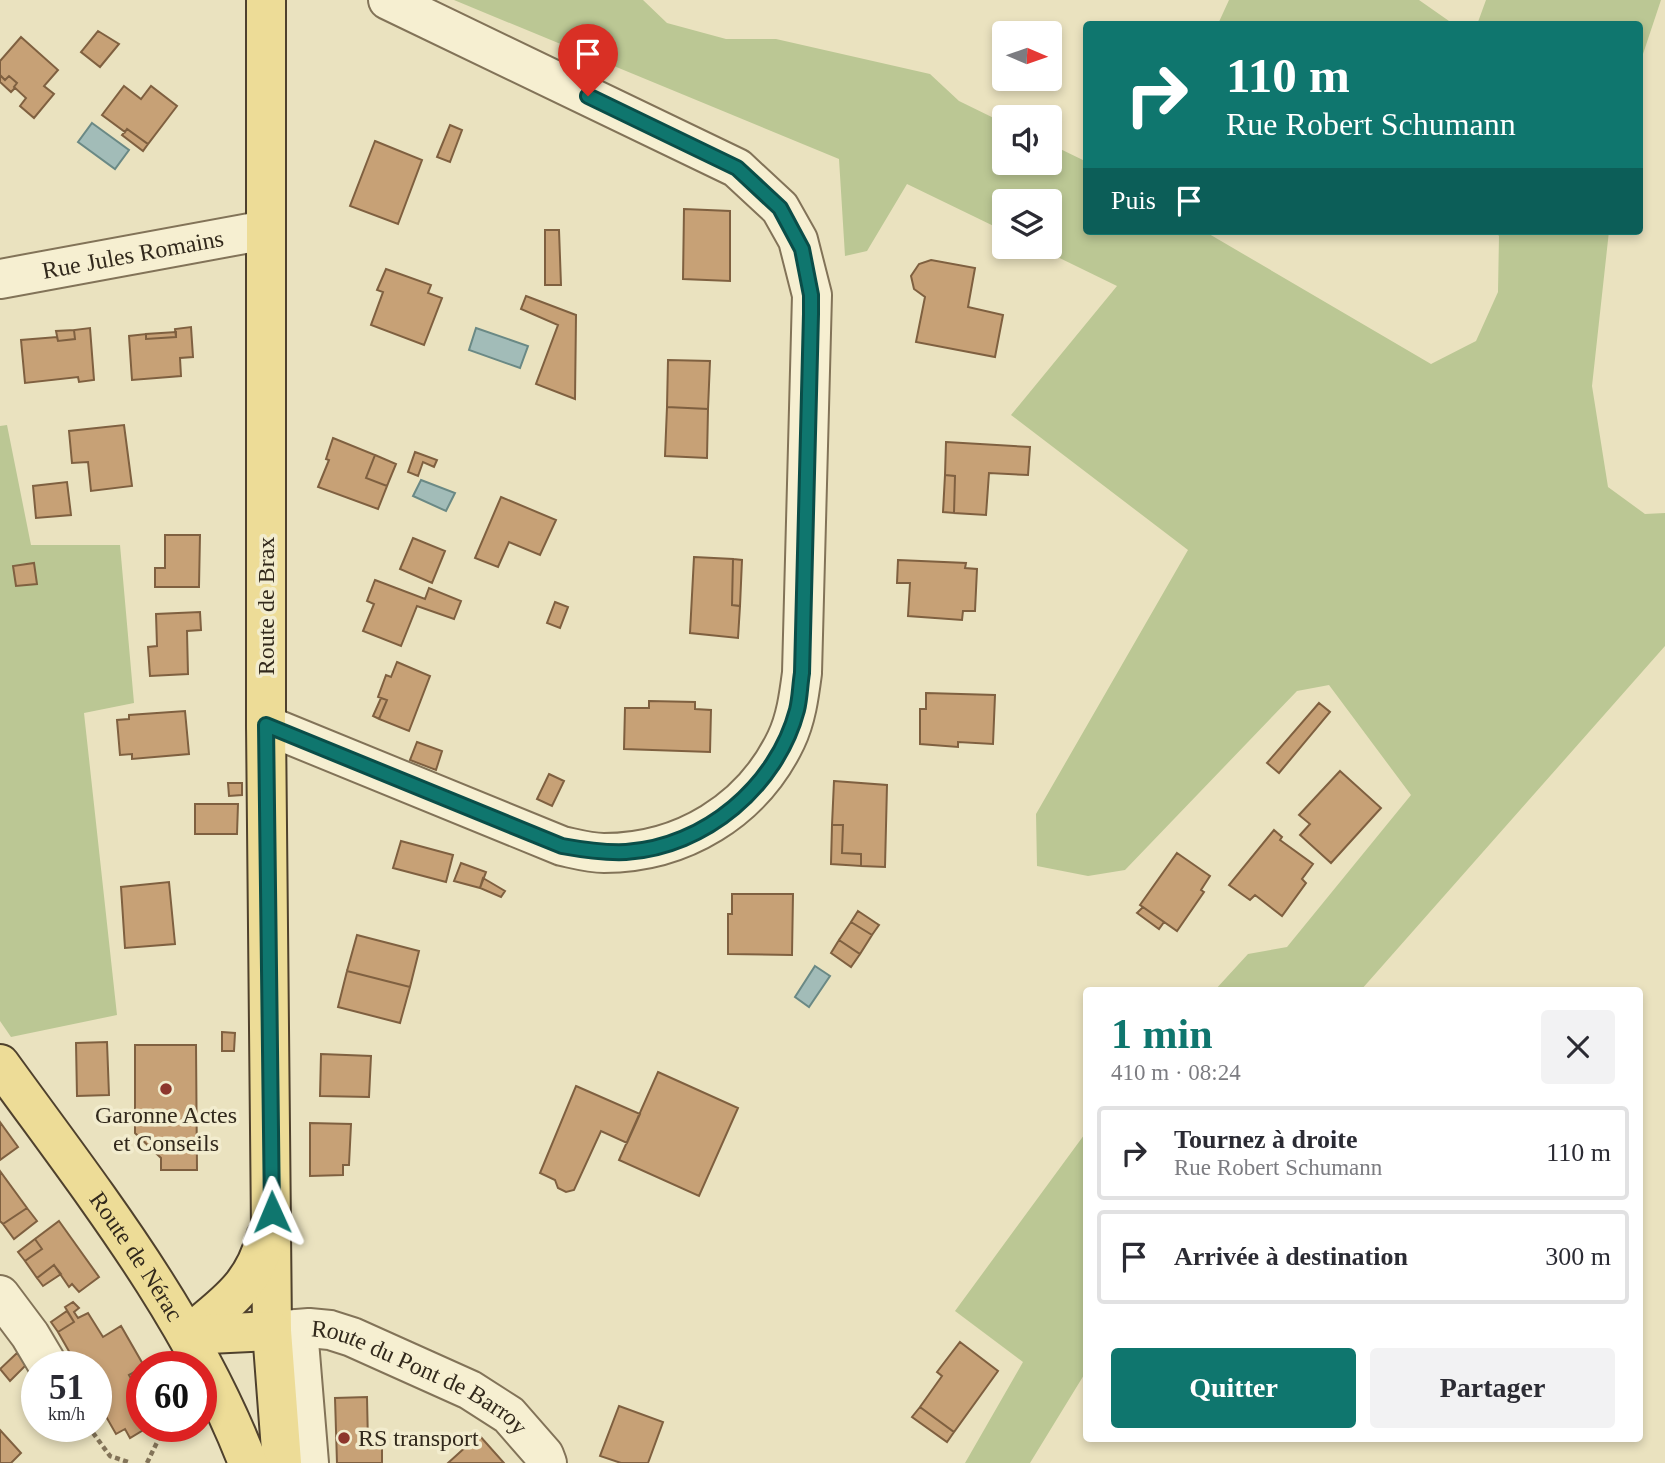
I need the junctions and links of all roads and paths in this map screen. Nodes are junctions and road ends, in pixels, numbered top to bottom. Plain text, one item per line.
1 (266, 0) edge
2 (388, 0) edge
3 (266, 230) junction
4 (0, 279) edge
5 (266, 725) junction
6 (0, 1064) edge
7 (272, 1212) junction
8 (0, 1296) edge
9 (285, 1330) junction
10 (188, 1335) junction
11 (40, 1351) edge
12 (100, 1442) edge
13 (157, 1442) edge
14 (131, 1463) edge
15 (147, 1463) edge
16 (247, 1463) edge
17 (282, 1463) edge
18 (309, 1463) edge
19 (547, 1463) edge

1 - 3 main road, Route de Brax
2 - 5 street
3 - 4 street, Rue Jules Romains
3 - 5 main road, Route de Brax
5 - 7 main road, Route de Brax
6 - 10 main road, Route de Nérac
7 - 9 main road, Route de Brax
7 - 10 main road, Route de Brax
8 - 11 street
9 - 10 main road
9 - 17 main road, Route de Brax
9 - 18 street
9 - 19 street, Route du Pont de Barroy
10 - 16 main road, Route de Nérac
12 - 14 path
13 - 15 path

